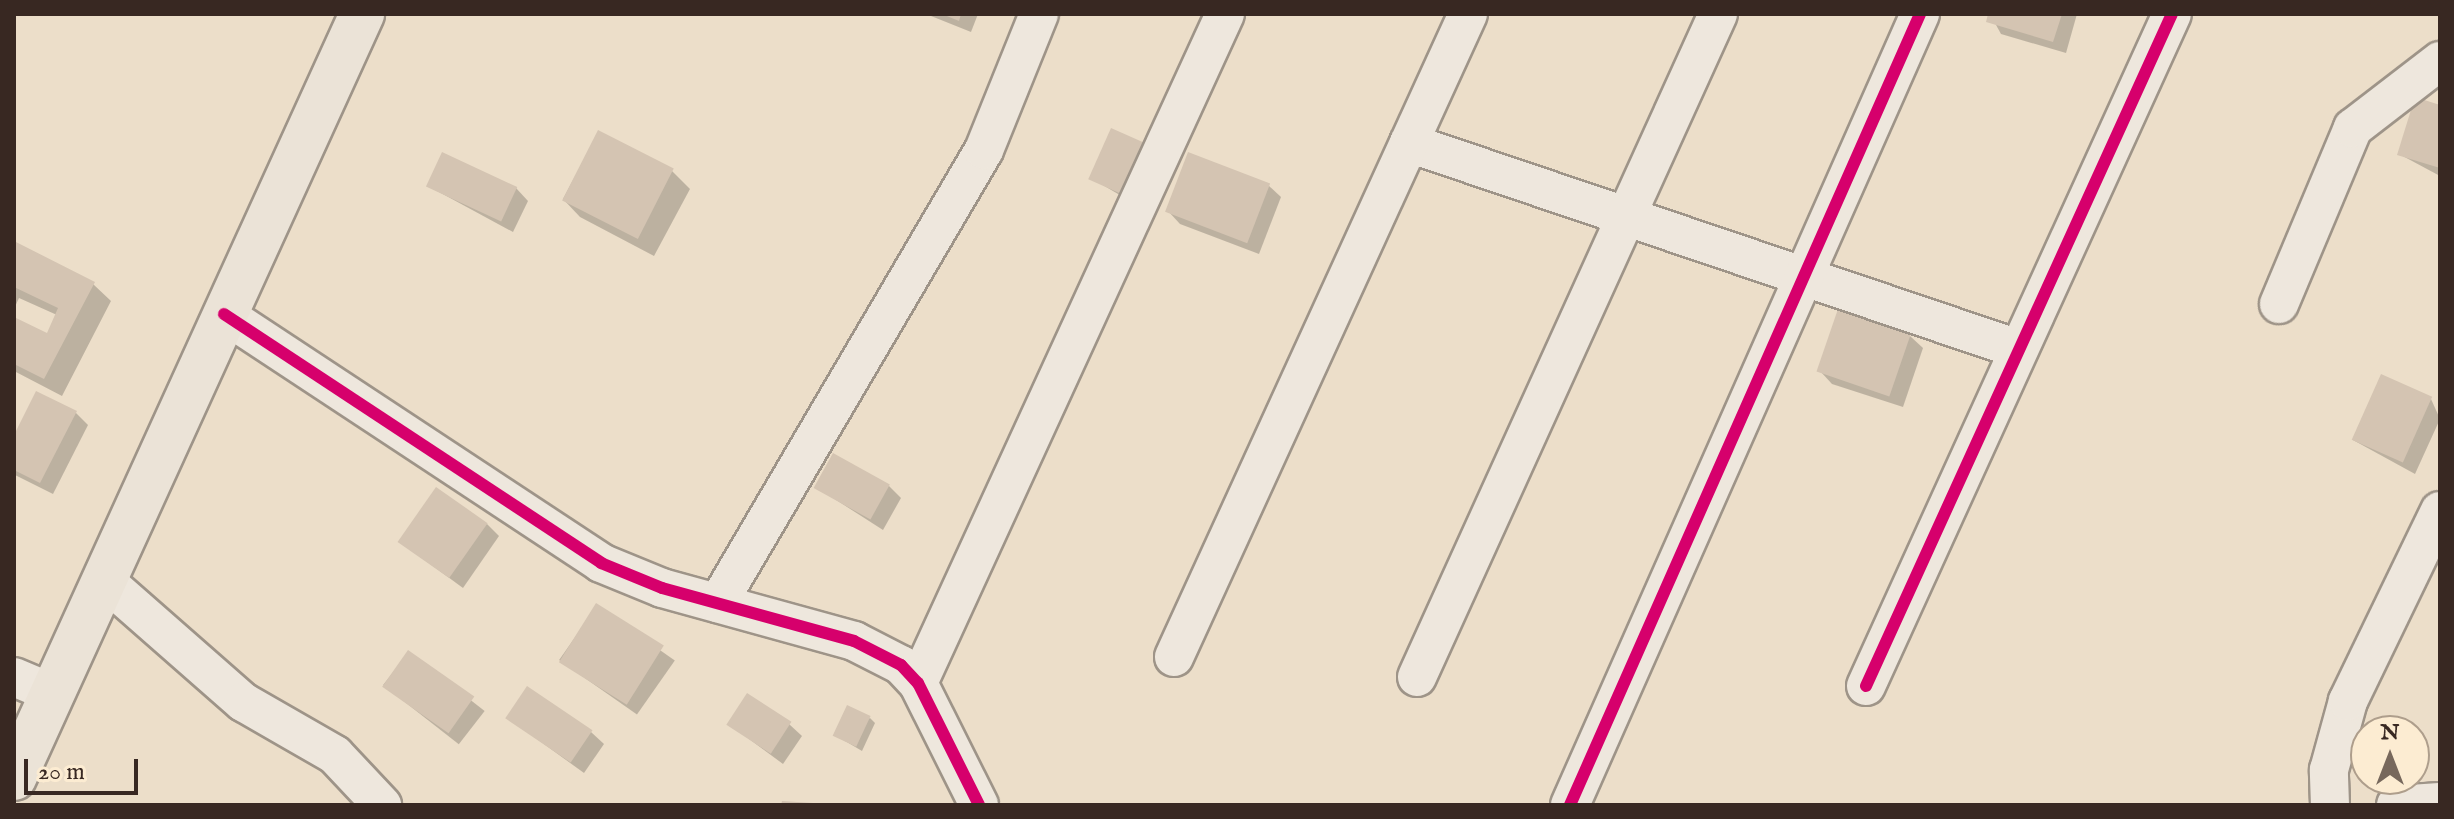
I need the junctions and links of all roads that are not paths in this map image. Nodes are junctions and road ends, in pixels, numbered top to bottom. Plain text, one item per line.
1 (362, 14) edge
2 (1039, 14) edge
3 (1225, 14) edge
4 (1468, 14) edge
5 (1718, 14) edge
6 (1920, 14) edge
7 (2172, 14) edge
8 (2440, 61) edge
9 (1409, 143) junction
10 (1627, 214) junction
11 (1806, 271) junction
12 (2279, 304) dead end
13 (224, 314) junction
14 (2015, 348) junction
15 (2440, 511) edge
16 (2440, 570) edge
17 (104, 580) junction
18 (718, 603) junction
19 (2394, 611) junction
20 (1174, 657) dead end
21 (14, 677) edge
22 (1417, 677) dead end
23 (918, 683) junction
24 (1866, 686) dead end
25 (54, 694) junction
26 (14, 778) edge
27 (2440, 802) edge
28 (382, 805) edge
29 (979, 805) edge
30 (1570, 805) edge
31 (2330, 805) edge
32 (2396, 805) edge

1 - 13 highway
2 - 18 street
3 - 23 street
4 - 9 street
5 - 10 street
6 - 11 street
7 - 14 street
8 - 12 street
9 - 10 street
9 - 20 street
10 - 11 street
10 - 22 street
11 - 14 street
11 - 30 street
13 - 17 highway
13 - 18 street
14 - 24 street
15 - 19 street
16 - 19 street
17 - 25 highway
17 - 28 street
18 - 23 street
19 - 31 street
21 - 25 street
23 - 29 street
25 - 26 highway
27 - 32 street

